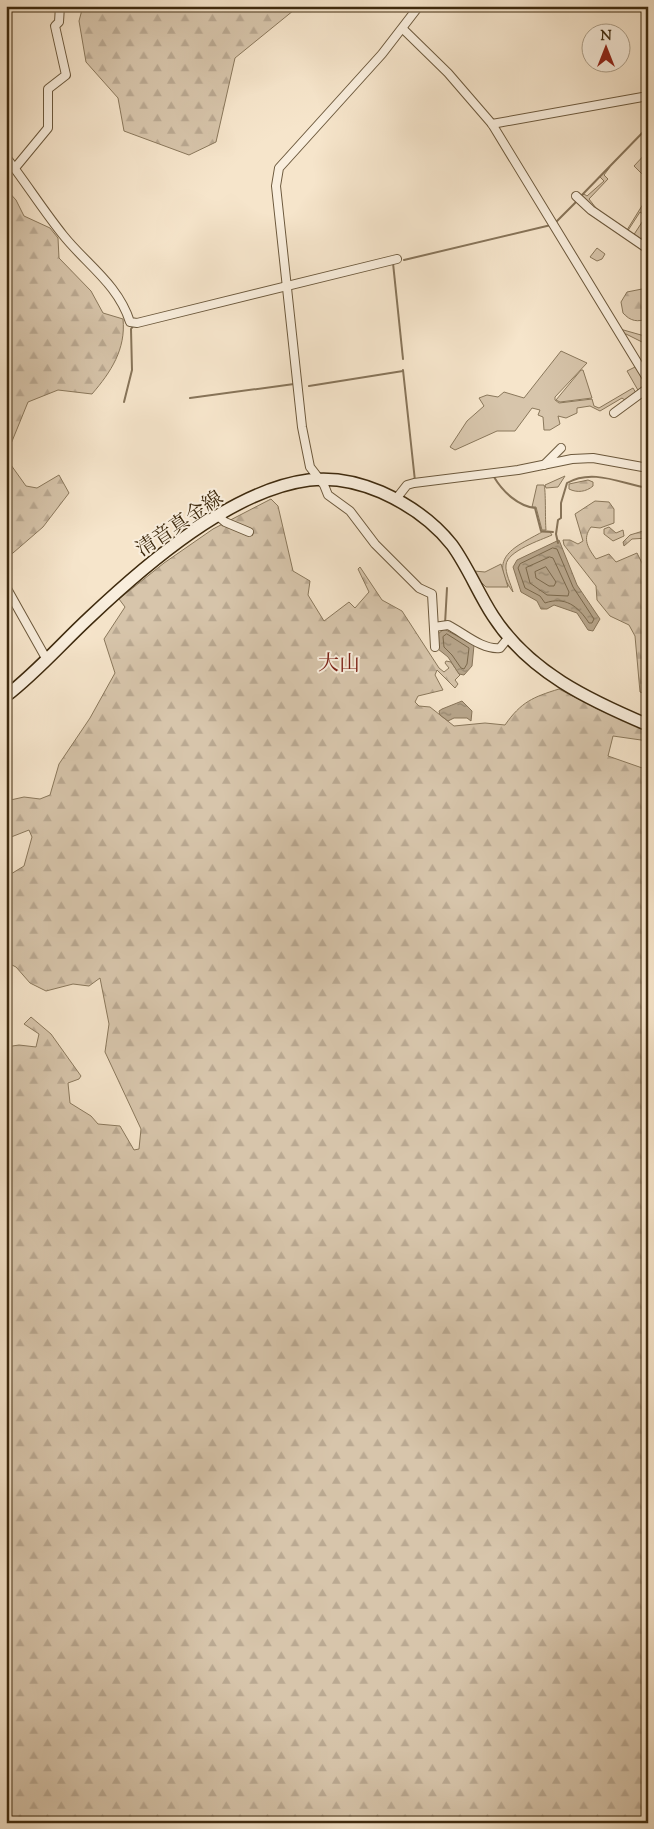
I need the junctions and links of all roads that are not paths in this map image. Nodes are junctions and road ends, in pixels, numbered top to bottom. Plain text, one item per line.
1 (60, 6) edge
2 (419, 6) edge
3 (403, 29) junction
4 (648, 96) edge
5 (492, 124) junction
6 (6, 157) edge
7 (15, 168) junction
8 (577, 197) dead end
9 (648, 249) edge
10 (397, 258) dead end
11 (286, 288) junction
12 (648, 380) edge
13 (648, 388) edge
14 (614, 413) dead end
15 (561, 448) dead end
16 (544, 465) junction
17 (648, 468) edge
18 (318, 479) junction
19 (396, 499) junction
20 (218, 516) junction
21 (249, 532) dead end
22 (6, 587) edge
23 (434, 627) junction
24 (510, 637) junction
25 (435, 647) dead end
26 (47, 660) junction
27 (6, 696) edge
28 (648, 725) edge

1 - 7 street
2 - 3 street
3 - 5 street
3 - 11 street
4 - 5 street
5 - 12 street
6 - 7 street
7 - 11 street
8 - 9 street
10 - 11 street
11 - 18 street
13 - 14 street
15 - 16 street
16 - 17 street
16 - 19 street
18 - 19 main road, 清音真金線
18 - 20 main road, 清音真金線
18 - 23 street
19 - 24 main road, 清音真金線
20 - 21 street
20 - 26 main road, 清音真金線
22 - 26 street
23 - 24 street
23 - 25 street
24 - 28 main road, 清音真金線
26 - 27 main road, 清音真金線

